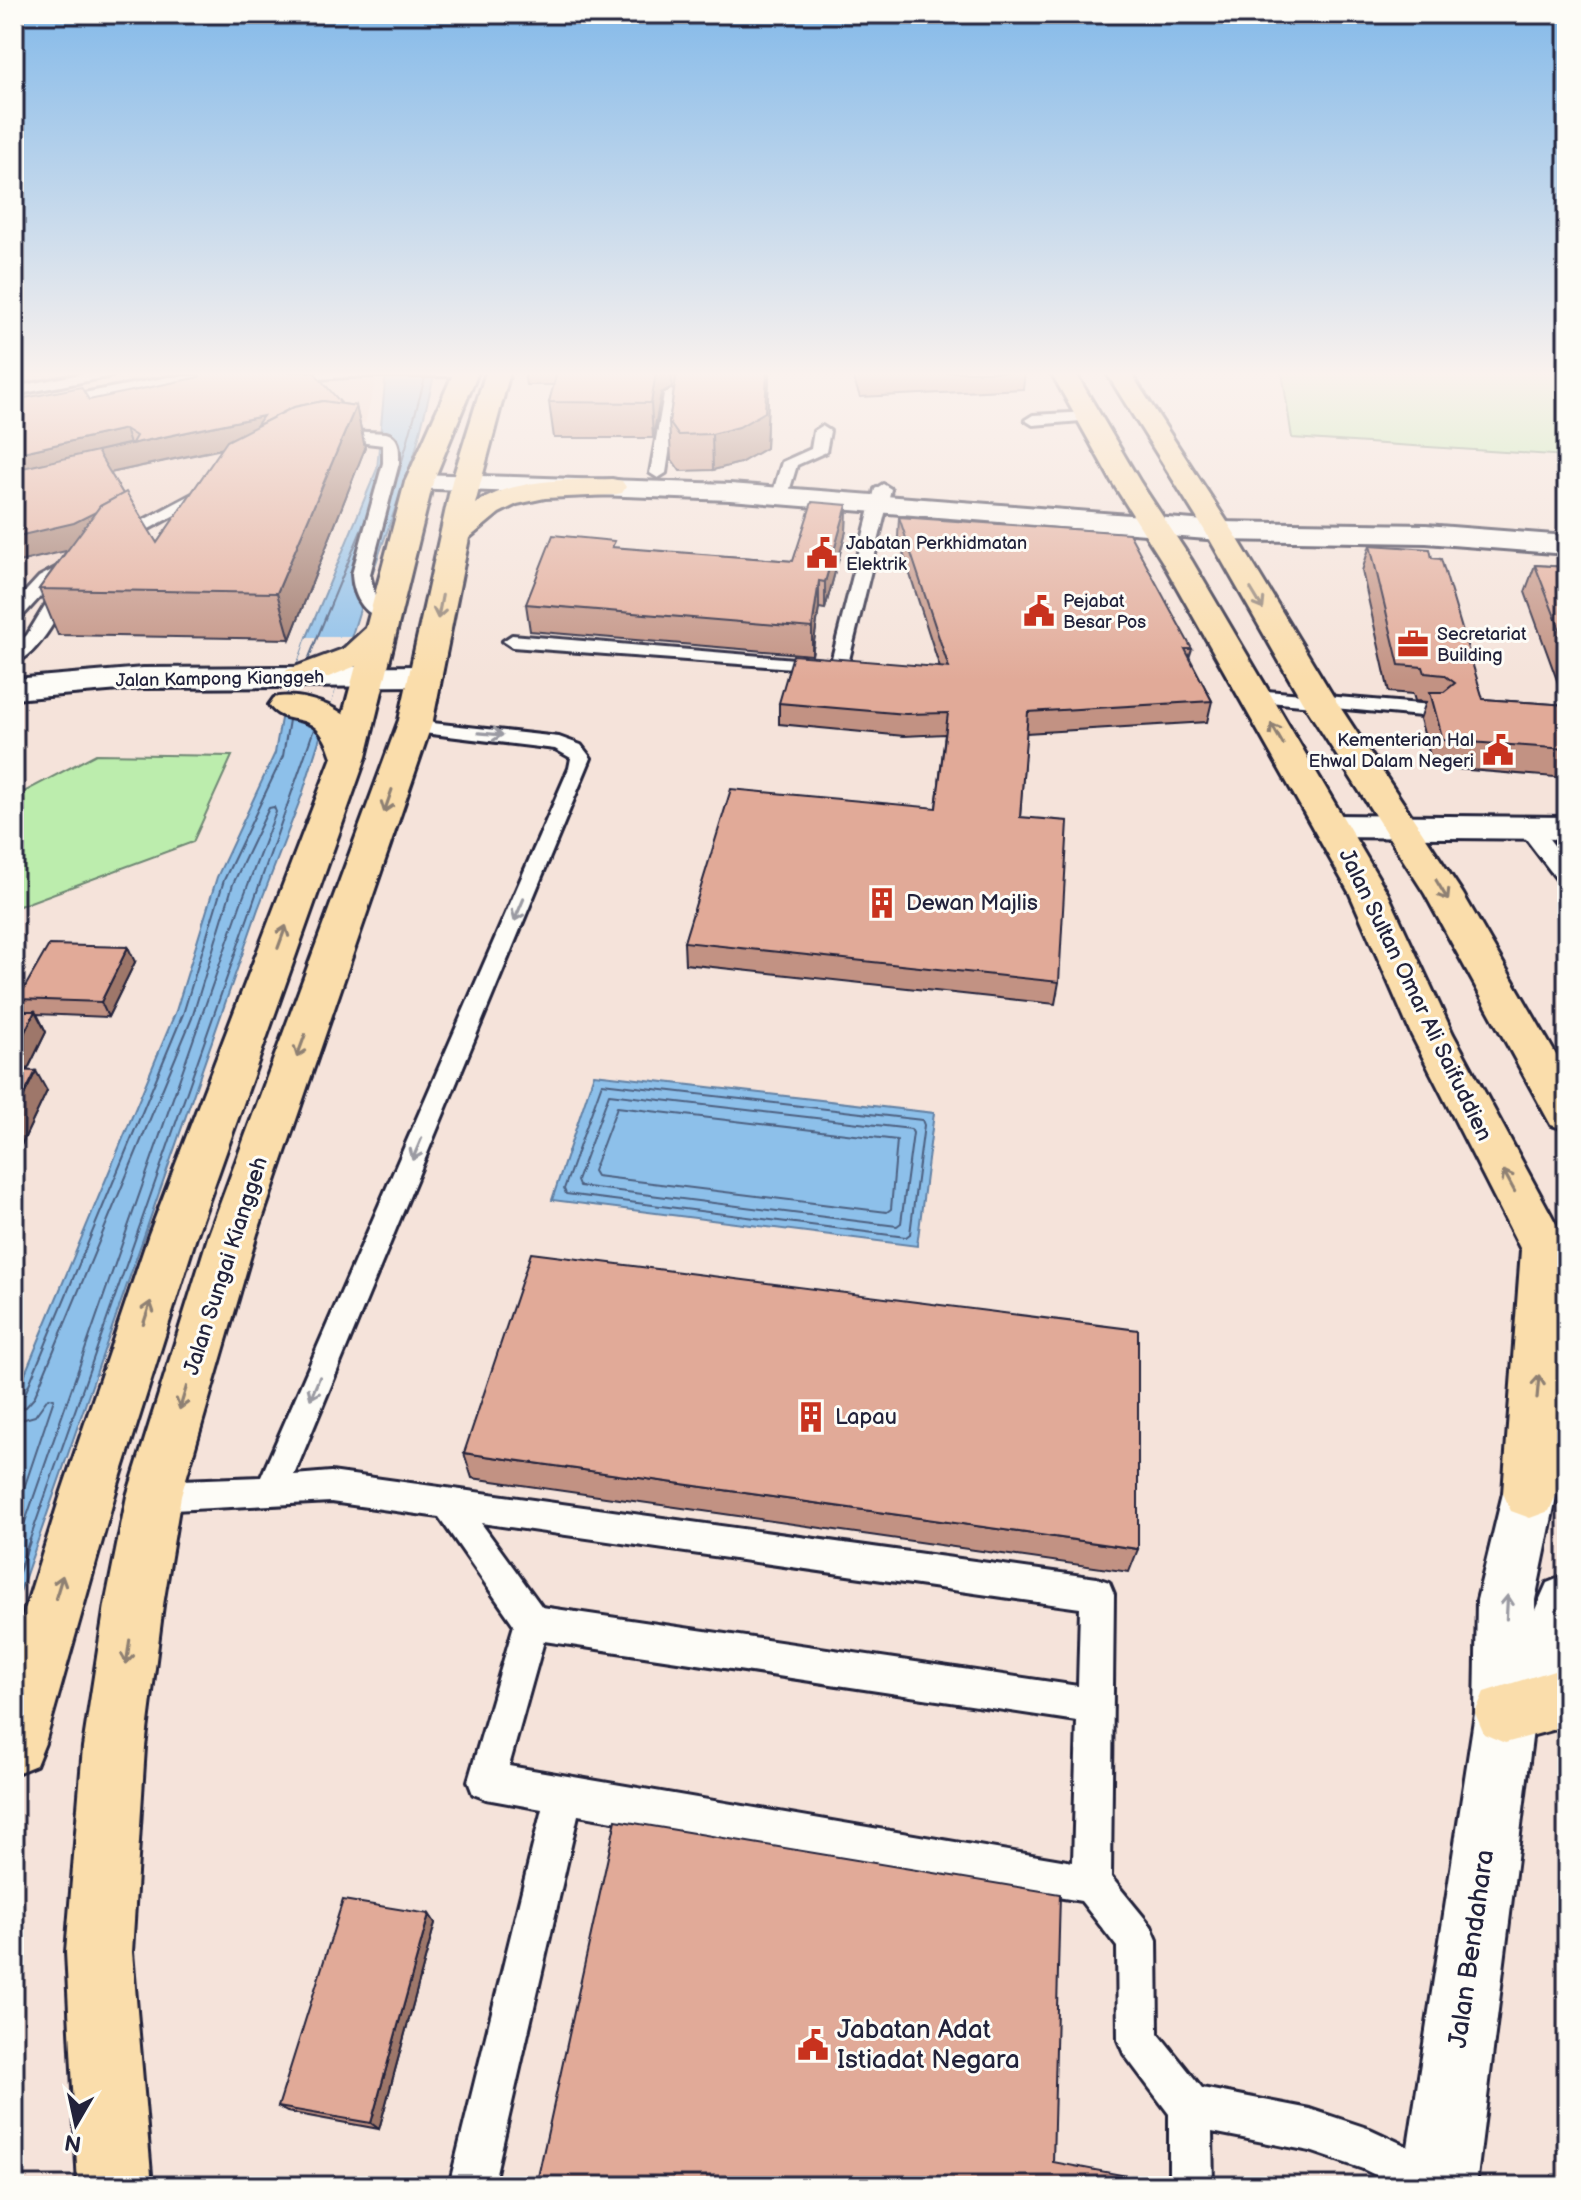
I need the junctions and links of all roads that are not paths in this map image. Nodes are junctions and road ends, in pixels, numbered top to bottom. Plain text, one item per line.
1 (237, 475) edge
2 (388, 475) edge
3 (422, 475) joint
4 (468, 475) junction
5 (500, 475) edge
6 (671, 475) edge
7 (786, 475) edge
8 (1122, 475) edge
9 (1183, 475) edge
10 (612, 487) junction
11 (782, 489) junction
12 (880, 504) junction
13 (1146, 515) junction
14 (1212, 519) junction
15 (1023, 530) edge
16 (453, 537) junction
17 (1567, 545) edge
18 (90, 554) junction
19 (14, 615) edge
20 (379, 615) junction
21 (512, 641) dead end
22 (14, 657) edge
23 (14, 690) edge
24 (293, 691) junction
25 (1255, 696) junction
26 (348, 699) junction
27 (1319, 701) junction
28 (420, 702) junction
29 (1432, 711) edge
30 (1401, 824) junction
31 (1330, 826) junction
32 (1528, 827) junction
33 (1567, 828) edge
34 (1567, 877) edge
35 (1567, 1113) edge
36 (1556, 1270) edge
37 (1567, 1435) edge
38 (271, 1491) junction
39 (1530, 1493) junction
40 (154, 1496) junction
41 (450, 1506) junction
42 (1567, 1603) edge
43 (532, 1622) junction
44 (1567, 1696) edge
45 (1096, 1706) junction
46 (1505, 1713) junction
47 (14, 1743) edge
48 (564, 1794) junction
49 (1092, 1884) junction
50 (1190, 2107) junction
51 (1439, 2185) edge
52 (115, 2186) edge
53 (471, 2186) edge
54 (1191, 2186) edge

1 - 18 lane
2 - 20 lane
3 - 4 street
3 - 20 main road
4 - 5 street
4 - 10 street
4 - 16 main road, Jalan Sungai Kianggeh
6 - 11 street
7 - 11 lane
8 - 13 main road, Jalan Sultan Omar Ali Saifuddien
9 - 14 main road
10 - 11 street
10 - 16 main road
11 - 12 street
12 - 13 street
12 - 15 lane
12 - 21 lane
13 - 14 street
13 - 25 main road, Jalan Sultan Omar Ali Saifuddien
14 - 17 street
14 -> 27 main road
16 -> 28 main road, Jalan Sungai Kianggeh
18 - 19 lane
18 - 22 lane
20 - 26 main road
23 - 24 street, Jalan Kampong Kianggeh
24 - 26 main road
24 - 26 street, Jalan Kampong Kianggeh
25 - 27 lane
31 -> 25 main road, Jalan Sultan Omar Ali Saifuddien
26 - 28 street, Jalan Kampong Kianggeh
47 -> 26 main road
27 - 29 lane
27 - 30 main road
28 -> 38 lane
28 -> 40 main road, Jalan Sungai Kianggeh
30 - 31 street
30 - 32 street
30 -> 35 main road
36 -> 31 main road, Jalan Sultan Omar Ali Saifuddien
32 - 33 street
32 - 34 lane
39 -> 36 main road
37 - 39 street, Jalan Bendahara
38 - 40 lane
38 - 41 lane
46 -> 39 street, Jalan Bendahara
40 -> 52 main road, Jalan Sungai Kianggeh
41 - 43 lane
41 - 45 lane
42 - 46 street, Jalan Bendahara
43 - 45 lane
43 - 48 lane
44 - 46 main road
45 - 49 lane
46 - 51 street, Jalan Bendahara
48 - 49 lane
48 - 53 lane
49 - 50 lane
50 - 51 lane
50 - 54 lane

